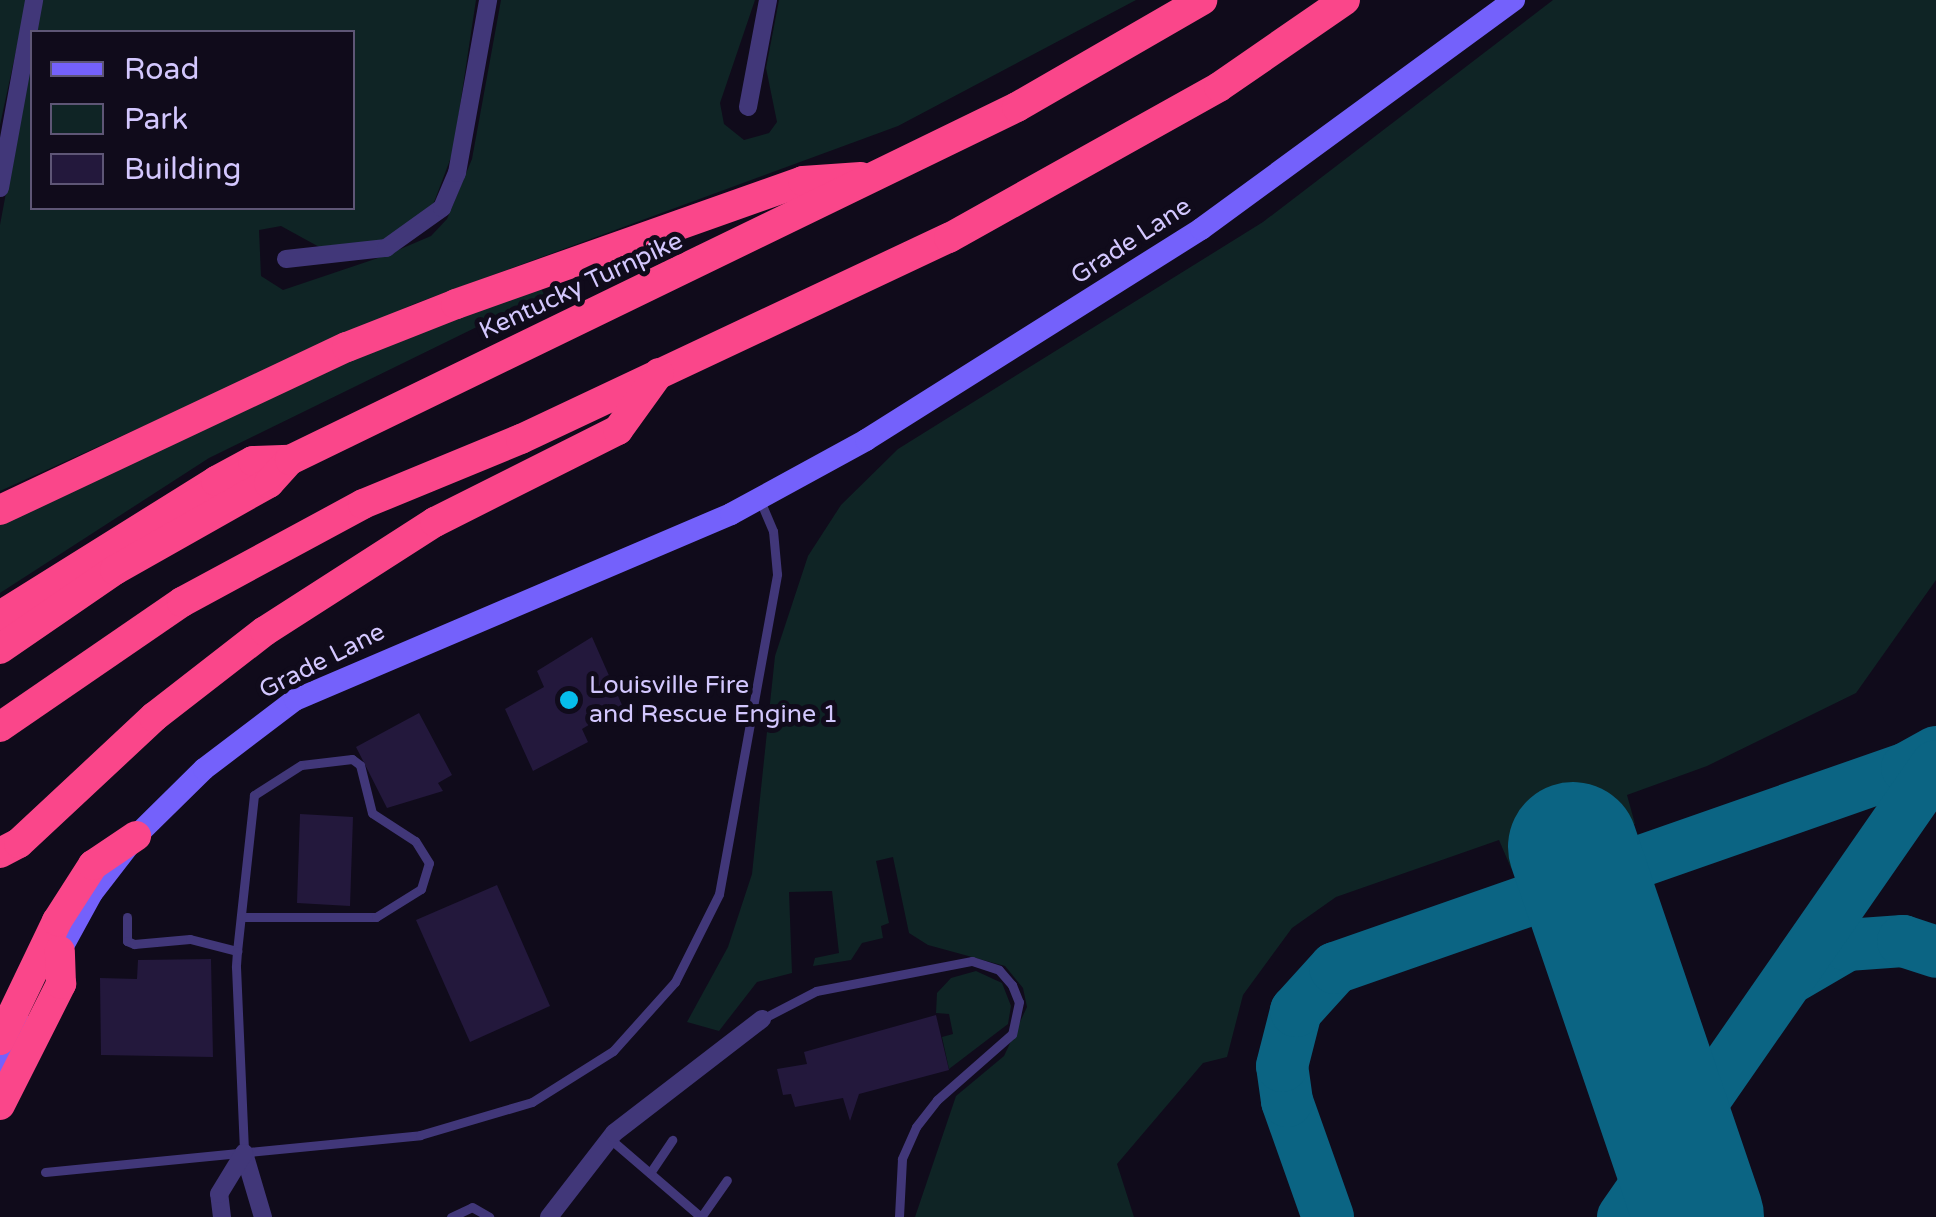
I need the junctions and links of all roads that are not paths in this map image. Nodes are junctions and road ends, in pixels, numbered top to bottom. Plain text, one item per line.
1 (34, 0) edge
2 (488, 0) edge
3 (768, 0) edge
4 (1202, 0) edge
5 (1345, 0) edge
6 (1514, 0) edge
7 (748, 107) dead end
8 (3, 154) edge
9 (874, 176) junction
10 (0, 188) edge
11 (286, 259) dead end
12 (661, 370) junction
13 (290, 460) junction
14 (760, 500) junction
15 (0, 510) edge
16 (0, 616) edge
17 (0, 649) edge
18 (0, 727) edge
19 (136, 836) junction
20 (9, 848) edge
21 (0, 874) edge
22 (127, 916) dead end
23 (241, 917) junction
24 (60, 951) junction
25 (237, 951) junction
26 (762, 1019) joint
27 (0, 1040) edge
28 (0, 1071) edge
29 (0, 1105) edge
30 (609, 1138) junction
31 (672, 1140) dead end
32 (244, 1153) junction
33 (45, 1172) dead end
34 (650, 1173) junction
35 (728, 1180) dead end
36 (222, 1217) edge
37 (262, 1217) edge
38 (451, 1217) edge
39 (489, 1217) edge
40 (549, 1217) edge
41 (898, 1217) edge

1 - 8 street
2 - 11 street
3 - 7 street
4 - 9 highway, Kentucky Turnpike
5 - 12 highway
6 - 14 main road, Grade Lane
8 - 10 street
9 - 13 highway, Kentucky Turnpike
9 - 15 highway
12 - 18 highway
12 - 20 highway
13 - 16 highway
13 - 17 highway, Kentucky Turnpike
14 - 19 main road, Grade Lane
14 - 32 lane
19 - 24 main road, Grade Lane
19 - 27 highway
20 - 21 highway
22 - 25 lane
23 - 23 lane
23 - 25 lane
24 - 28 main road, Grade Lane
24 - 29 highway
25 - 32 lane
26 - 30 street
26 - 41 lane
30 - 34 lane
30 - 40 street
31 - 34 lane
32 - 33 lane
32 - 36 street
32 - 37 street
34 - 35 lane
38 - 39 lane

